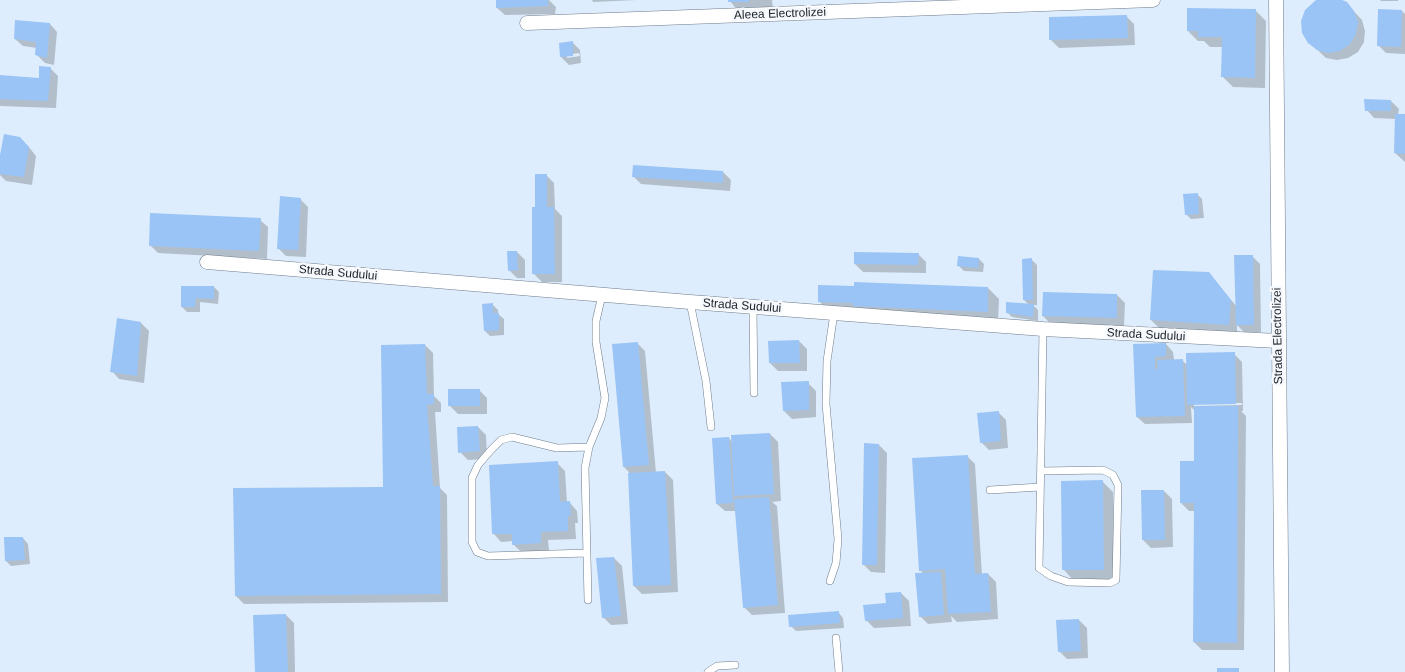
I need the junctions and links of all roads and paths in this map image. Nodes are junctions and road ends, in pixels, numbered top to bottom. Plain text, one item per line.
1 (1153, 0) edge
2 (1276, 0) edge
3 (527, 23) dead end
4 (206, 262) dead end
5 (602, 295) junction
6 (690, 302) junction
7 (753, 307) junction
8 (834, 313) junction
9 (1043, 329) junction
10 (1278, 341) junction
11 (754, 393) dead end
12 (711, 426) dead end
13 (589, 447) junction
14 (1041, 471) junction
15 (1040, 487) junction
16 (990, 490) dead end
17 (587, 553) junction
18 (830, 581) dead end
19 (588, 600) dead end
20 (836, 638) dead end
21 (735, 665) dead end
22 (708, 672) edge
23 (839, 672) edge
24 (1282, 672) edge

1 - 3 street, Aleea Electrolizei
2 - 10 street, Strada Electrolizei
4 - 5 street, Strada Sudului
5 - 6 street, Strada Sudului
5 - 13 lane
6 - 7 street, Strada Sudului
6 - 12 lane
7 - 8 street, Strada Sudului
7 - 11 lane
8 - 9 street, Strada Sudului
8 - 18 lane
9 - 10 street, Strada Sudului
9 - 14 lane
10 - 24 street, Strada Electrolizei
13 - 17 lane
13 - 17 lane
14 - 15 lane
14 - 15 lane
15 - 16 lane
17 - 19 lane
20 - 23 lane
21 - 22 lane

